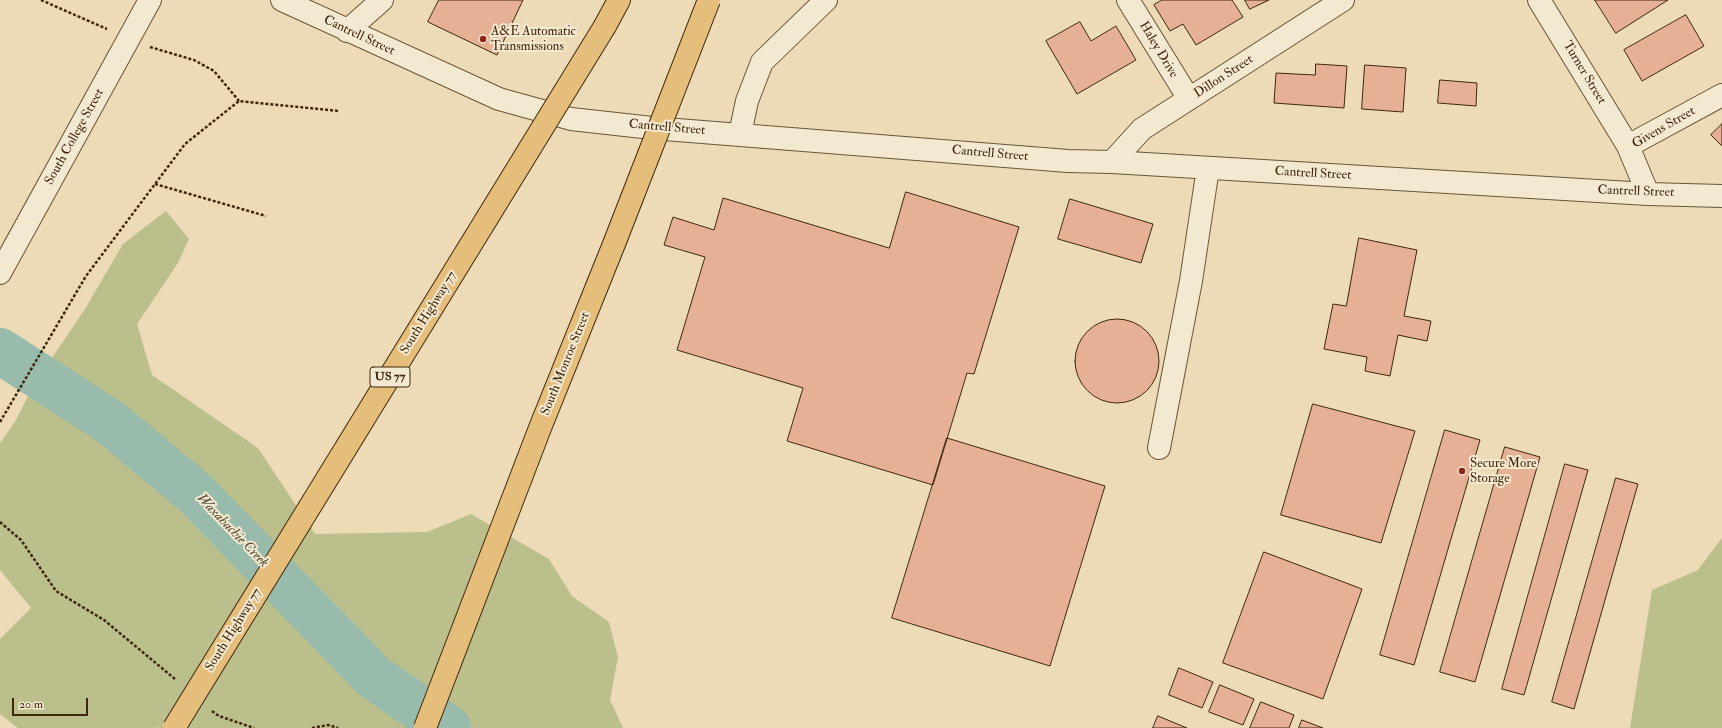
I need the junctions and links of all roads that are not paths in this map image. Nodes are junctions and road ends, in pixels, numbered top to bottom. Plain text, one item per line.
1 (150, 0) edge
2 (282, 0) edge
3 (382, 0) edge
4 (619, 0) edge
5 (709, 0) edge
6 (826, 0) edge
7 (1128, 0) edge
8 (1343, 0) edge
9 (1539, 0) edge
10 (347, 31) junction
11 (1722, 95) edge
12 (1189, 99) junction
13 (740, 134) junction
14 (1628, 146) junction
15 (1112, 162) junction
16 (1208, 168) junction
17 (1648, 194) junction
18 (1722, 196) edge
19 (0, 273) edge
20 (1159, 448) dead end
21 (174, 728) edge
22 (425, 728) edge

1 - 19 street, South College Street
2 - 10 street, Cantrell Street
3 - 10 street
4 - 21 main road, South Highway 77 / US 77, bridge
5 - 22 main road, South Monroe Street, bridge
6 - 13 street
7 - 12 street, Haley Drive
8 - 12 street, Dillon Street
9 - 14 street, Turner Street
10 - 13 street, Cantrell Street
11 - 14 street, Givens Street
12 - 15 street, Dillon Street
13 - 15 street, Cantrell Street
14 - 17 street, Givens Street
15 - 16 street, Cantrell Street
16 - 17 street, Cantrell Street
16 - 20 street
17 - 18 street, Cantrell Street

